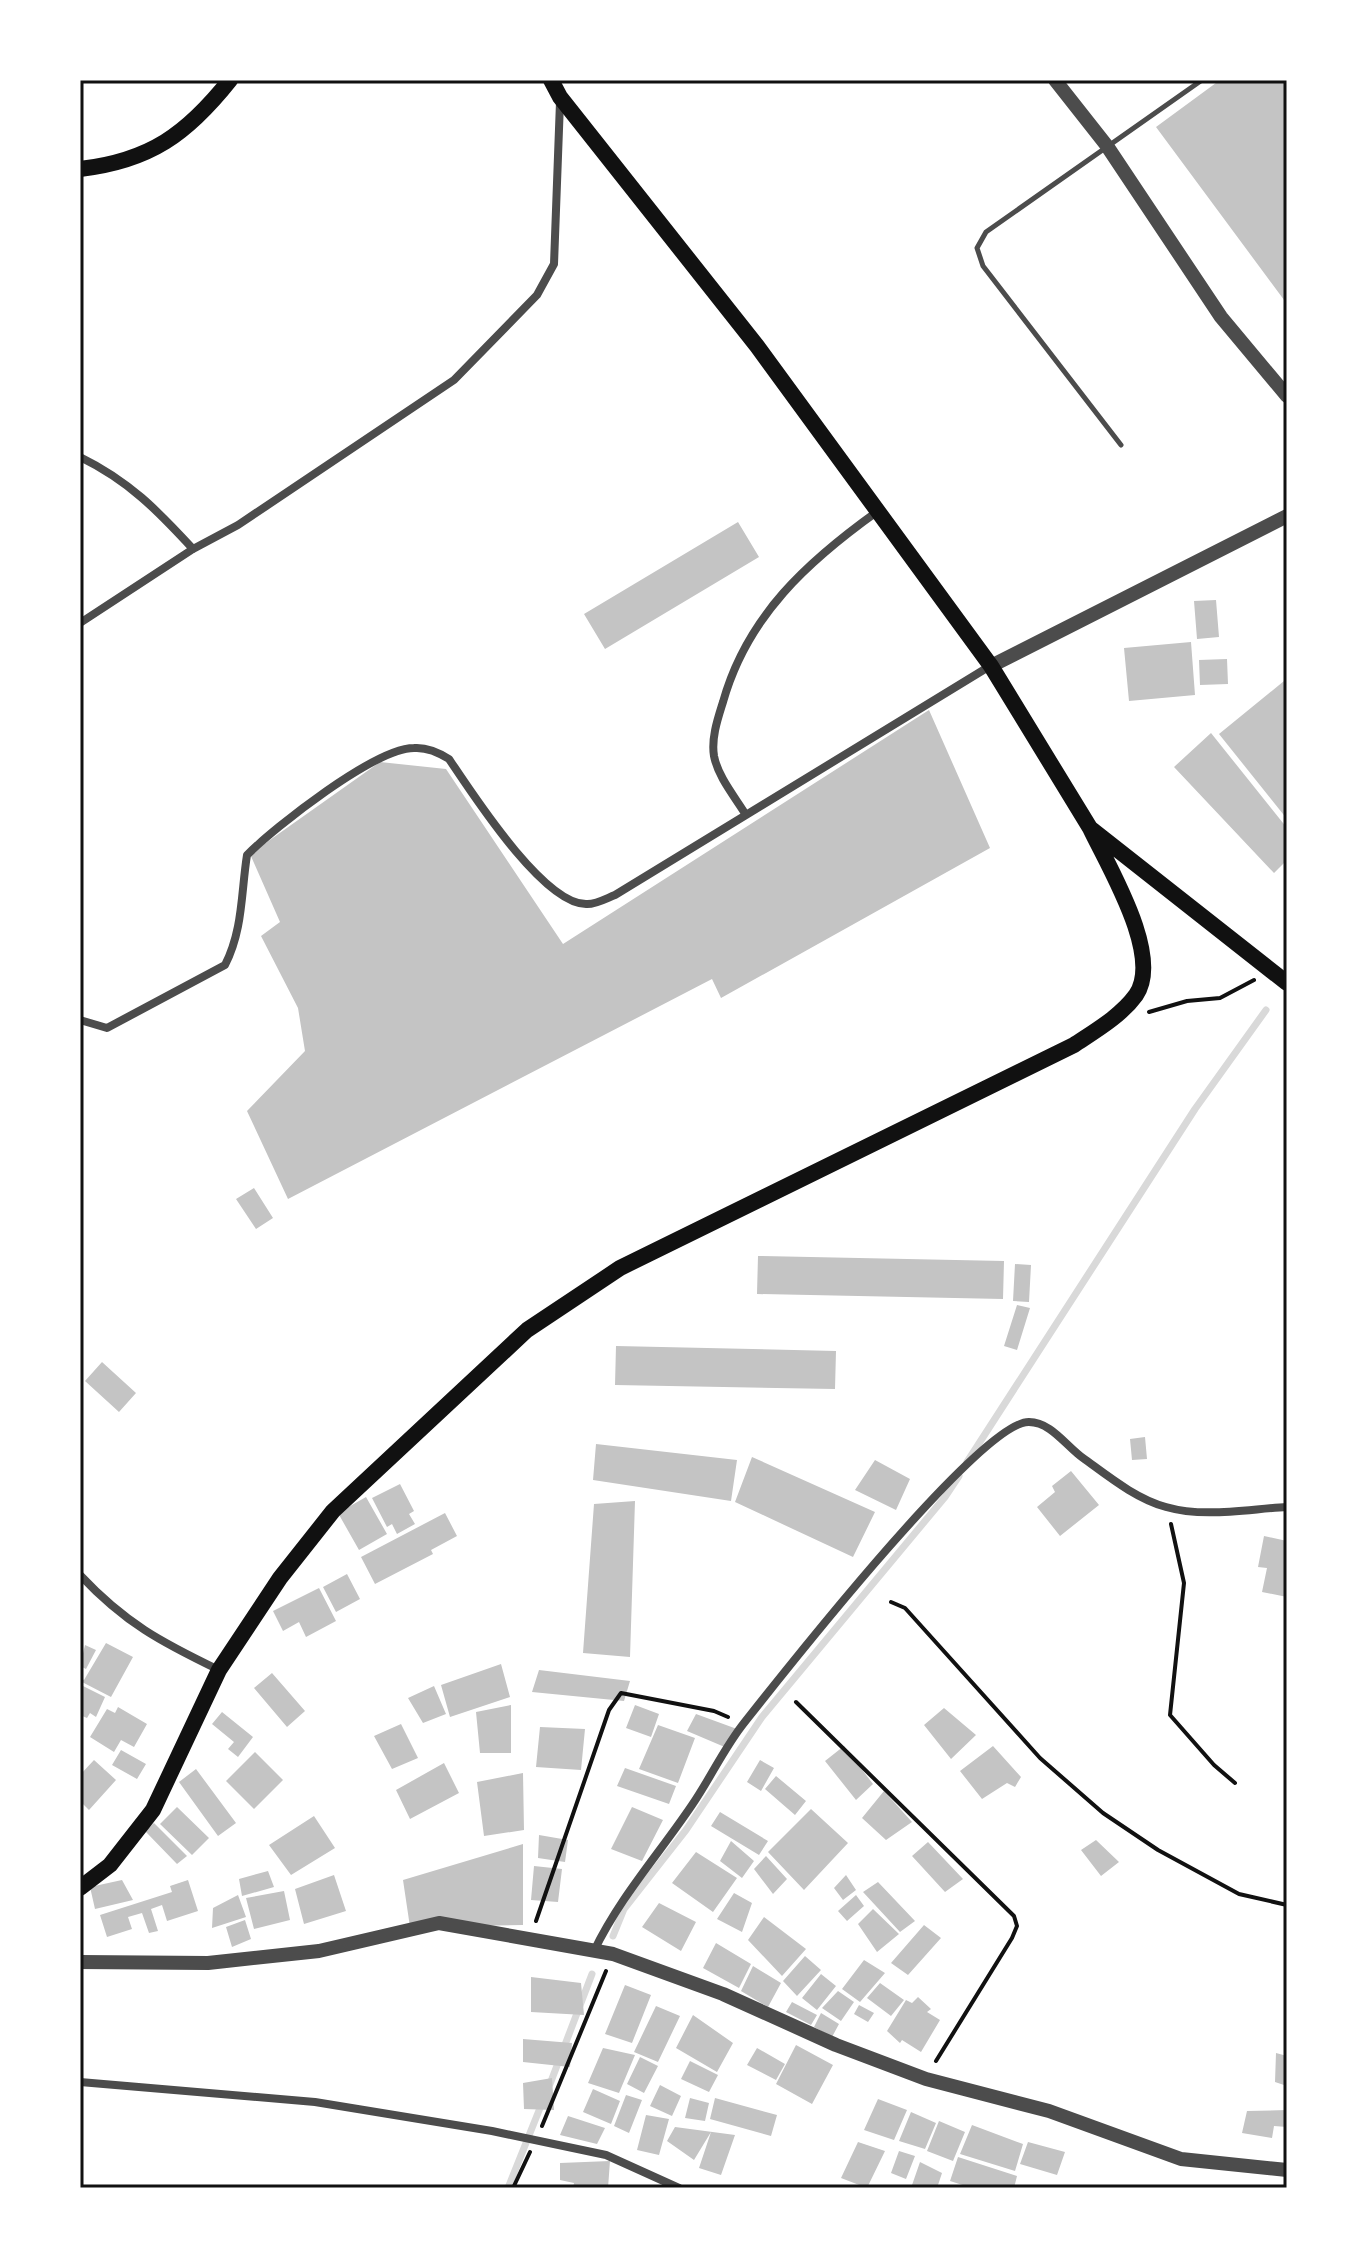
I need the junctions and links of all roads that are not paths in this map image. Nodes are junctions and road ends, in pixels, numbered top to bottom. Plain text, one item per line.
1 (230, 80) edge
2 (551, 80) edge
3 (1055, 80) edge
4 (1202, 80) edge
5 (560, 97) junction
6 (1107, 146) junction
7 (80, 169) edge
8 (1287, 396) edge
9 (1121, 445) dead end
10 (80, 457) edge
11 (878, 511) junction
12 (1287, 516) edge
13 (193, 549) junction
14 (80, 623) edge
15 (991, 666) junction
16 (746, 815) junction
17 (1090, 828) junction
18 (1287, 983) edge
19 (80, 1020) edge
20 (1287, 1507) edge
21 (80, 1575) edge
22 (219, 1670) junction
23 (80, 1888) edge
24 (594, 1951) junction
25 (80, 1962) edge
26 (80, 2082) edge
27 (1287, 2170) edge
28 (679, 2188) edge

1 - 7 main road
2 - 5 main road
3 - 6 street
4 - 6 lane
5 - 11 main road
5 - 13 street
6 - 8 street
6 - 9 lane
10 - 13 street
11 - 15 main road
11 - 16 street
12 - 15 street
13 - 14 street
15 - 16 street
15 - 17 main road
16 - 19 street
17 - 18 main road
17 - 22 main road
20 - 24 street
21 - 22 street
22 - 23 main road
24 - 25 street
24 - 27 street
26 - 28 street

